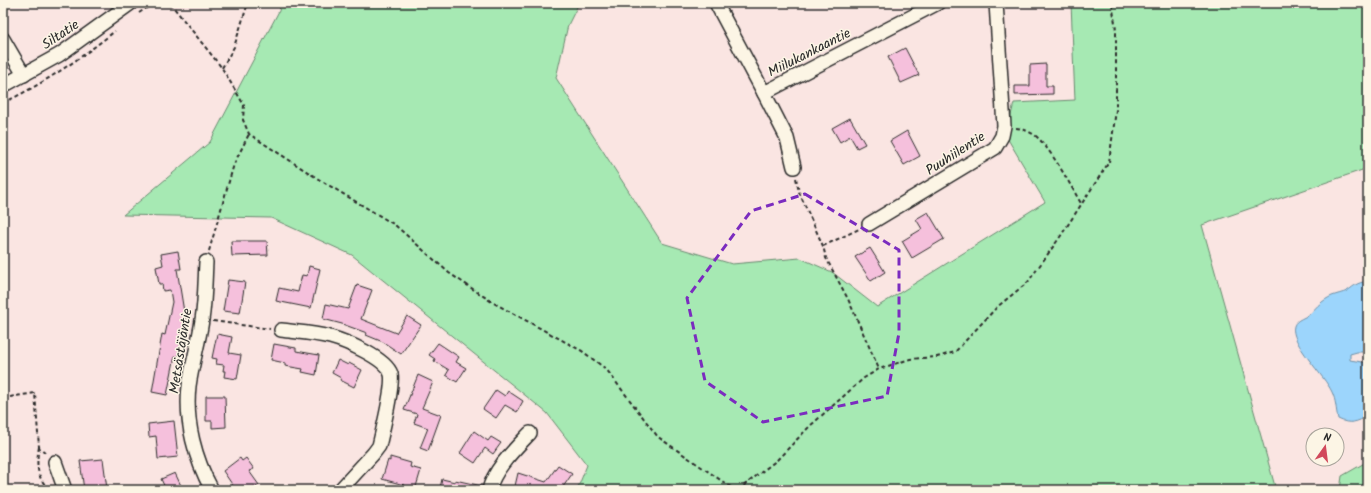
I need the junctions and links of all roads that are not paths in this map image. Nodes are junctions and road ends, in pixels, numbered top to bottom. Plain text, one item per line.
1 (131, 3) edge
2 (716, 3) edge
3 (938, 3) edge
4 (996, 3) edge
5 (3, 39) edge
6 (24, 75) junction
7 (3, 86) edge
8 (764, 93) junction
9 (794, 167) road end
10 (869, 224) road end
11 (206, 262) road end
12 (282, 330) road end
13 (530, 433) dead end
14 (55, 462) road end
15 (65, 490) edge
16 (212, 490) edge
17 (340, 490) edge
18 (488, 490) edge

1 - 6 street, Siltatie
2 - 8 street, Miilukankaantie
3 - 8 street, Miilukankaantie
4 - 10 street, Puuhiilentie
5 - 6 street
6 - 7 street, Siltatie
8 - 9 street
11 - 16 street, Metsästäjäntie
12 - 17 street
13 - 18 street
14 - 15 street

